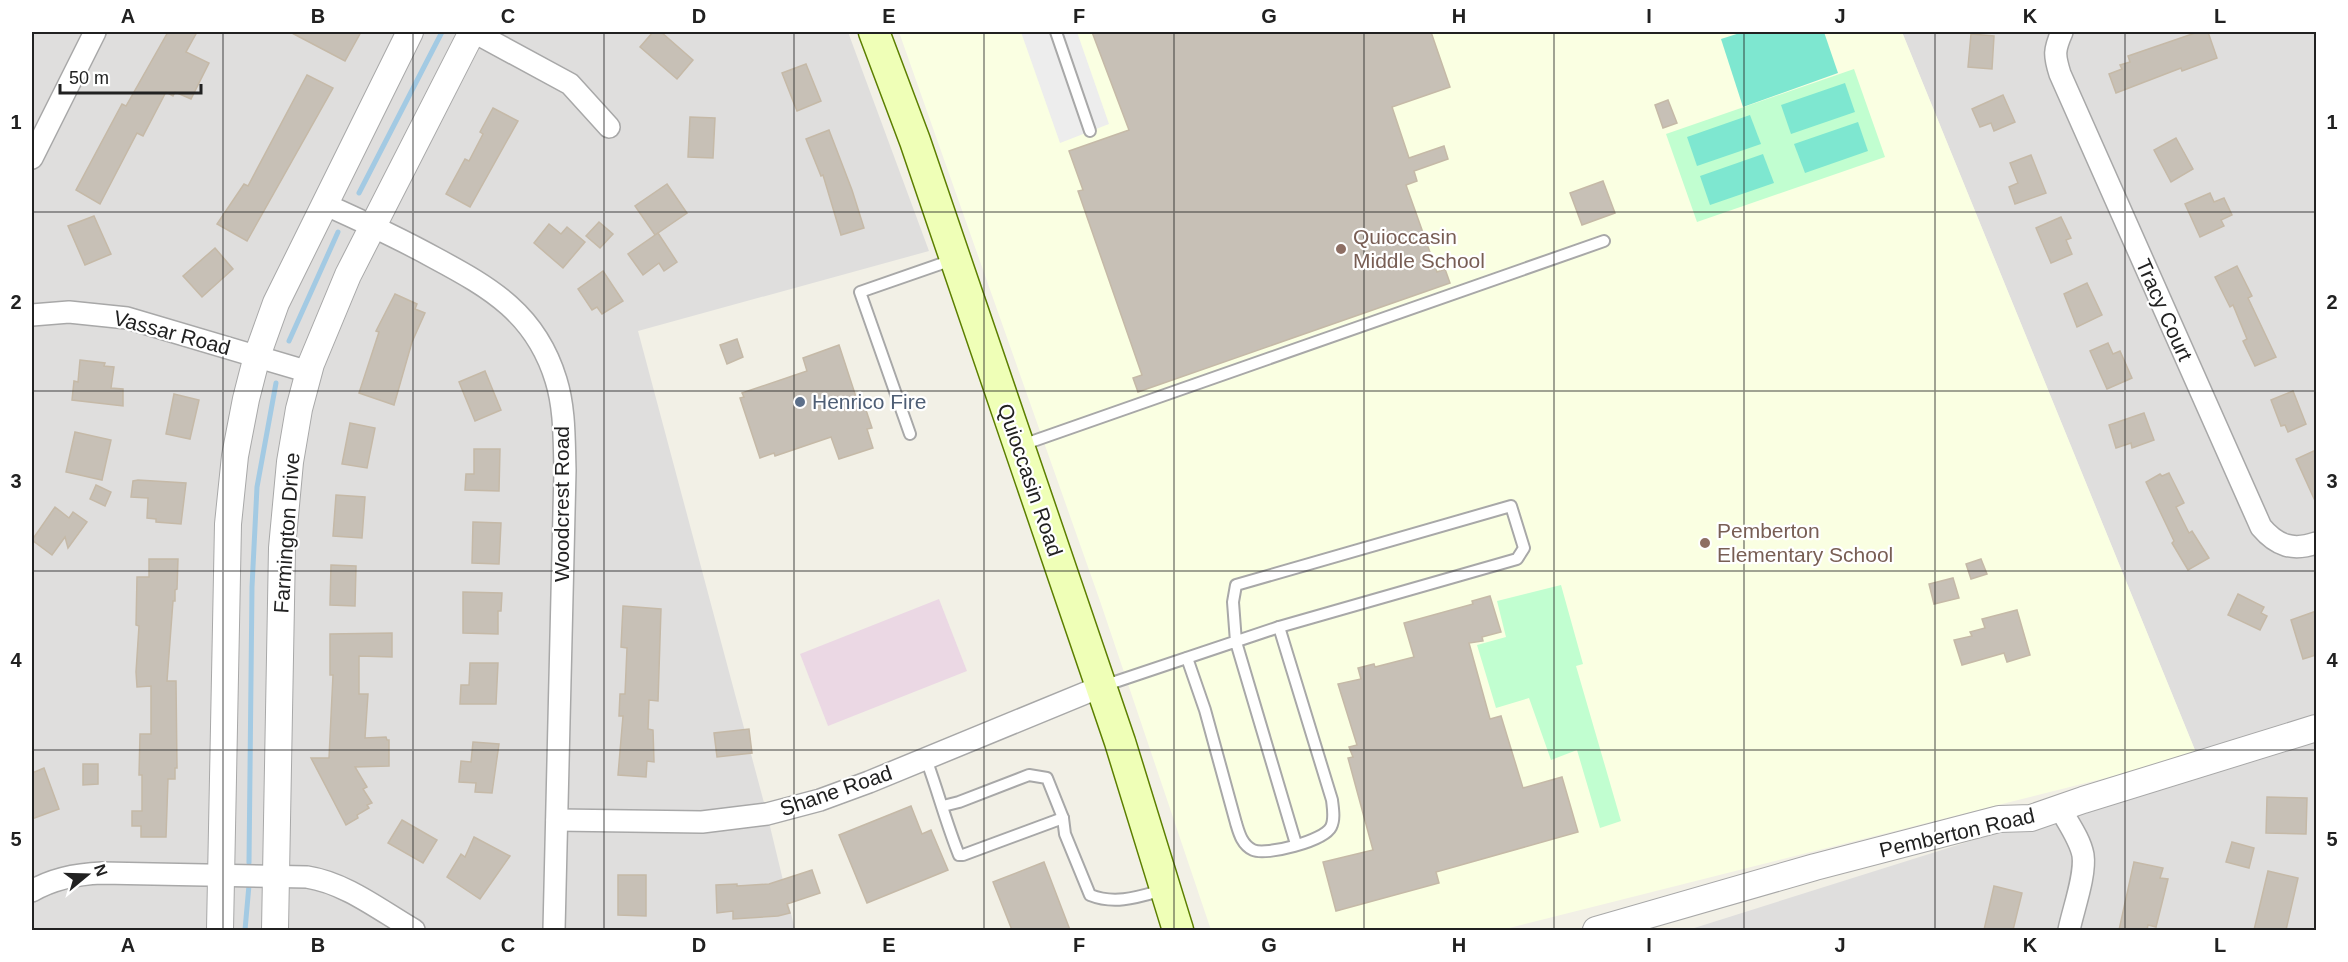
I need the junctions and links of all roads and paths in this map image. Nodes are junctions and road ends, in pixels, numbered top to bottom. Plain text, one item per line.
1 (96, 32) edge
2 (410, 32) edge
3 (473, 32) edge
4 (1056, 32) edge
5 (2062, 32) edge
6 (879, 33) edge
7 (609, 127) dead end
8 (1090, 131) dead end
9 (32, 158) edge
10 (324, 204) junction
11 (372, 226) junction
12 (1604, 241) dead end
13 (955, 259) junction
14 (32, 315) edge
15 (257, 356) junction
16 (309, 372) junction
17 (910, 434) dead end
18 (1019, 447) junction
19 (2316, 543) edge
20 (1279, 627) junction
21 (1236, 642) junction
22 (1187, 658) junction
23 (1100, 687) junction
24 (2316, 728) edge
25 (926, 759) junction
26 (943, 806) junction
27 (2060, 808) junction
28 (1063, 818) junction
29 (557, 820) junction
30 (1296, 844) junction
31 (221, 874) junction
32 (276, 876) junction
33 (1166, 889) junction
34 (32, 891) edge
35 (1642, 924) edge
36 (220, 930) edge
37 (274, 930) edge
38 (414, 930) edge
39 (555, 930) edge
40 (1178, 930) edge
41 (1596, 930) edge
42 (2068, 930) edge

1 - 9 street
2 - 10 street
3 - 7 street
3 - 11 street, Farmington Drive
4 - 8 lane
5 - 19 street, Tracy Court
6 - 13 main road, Quioccasin Road
10 - 11 street, Woodcrest Road
10 - 15 street
11 - 16 street, Farmington Drive
11 - 29 street, Woodcrest Road
12 - 18 lane
13 - 17 lane
13 - 18 main road, Quioccasin Road
14 - 15 street, Vassar Road
15 - 16 street, Vassar Road
15 - 31 street
16 - 32 street, Farmington Drive
18 - 23 main road, Quioccasin Road
20 - 21 lane
20 - 21 lane
20 - 30 lane
21 - 22 lane
21 - 30 lane
22 - 23 lane
22 - 30 lane
23 - 25 street, Shane Road
23 - 33 main road, Quioccasin Road
24 - 27 street, Pemberton Road
25 - 26 lane
25 - 29 street, Shane Road
26 - 28 lane
26 - 28 lane
27 - 35 street, Pemberton Road
27 - 42 street
28 - 33 lane
29 - 39 street, Woodcrest Road
31 - 32 street
31 - 34 street
31 - 36 street
32 - 37 street, Farmington Drive
32 - 38 street
33 - 40 main road, Quioccasin Road
35 - 41 street, Pemberton Road

